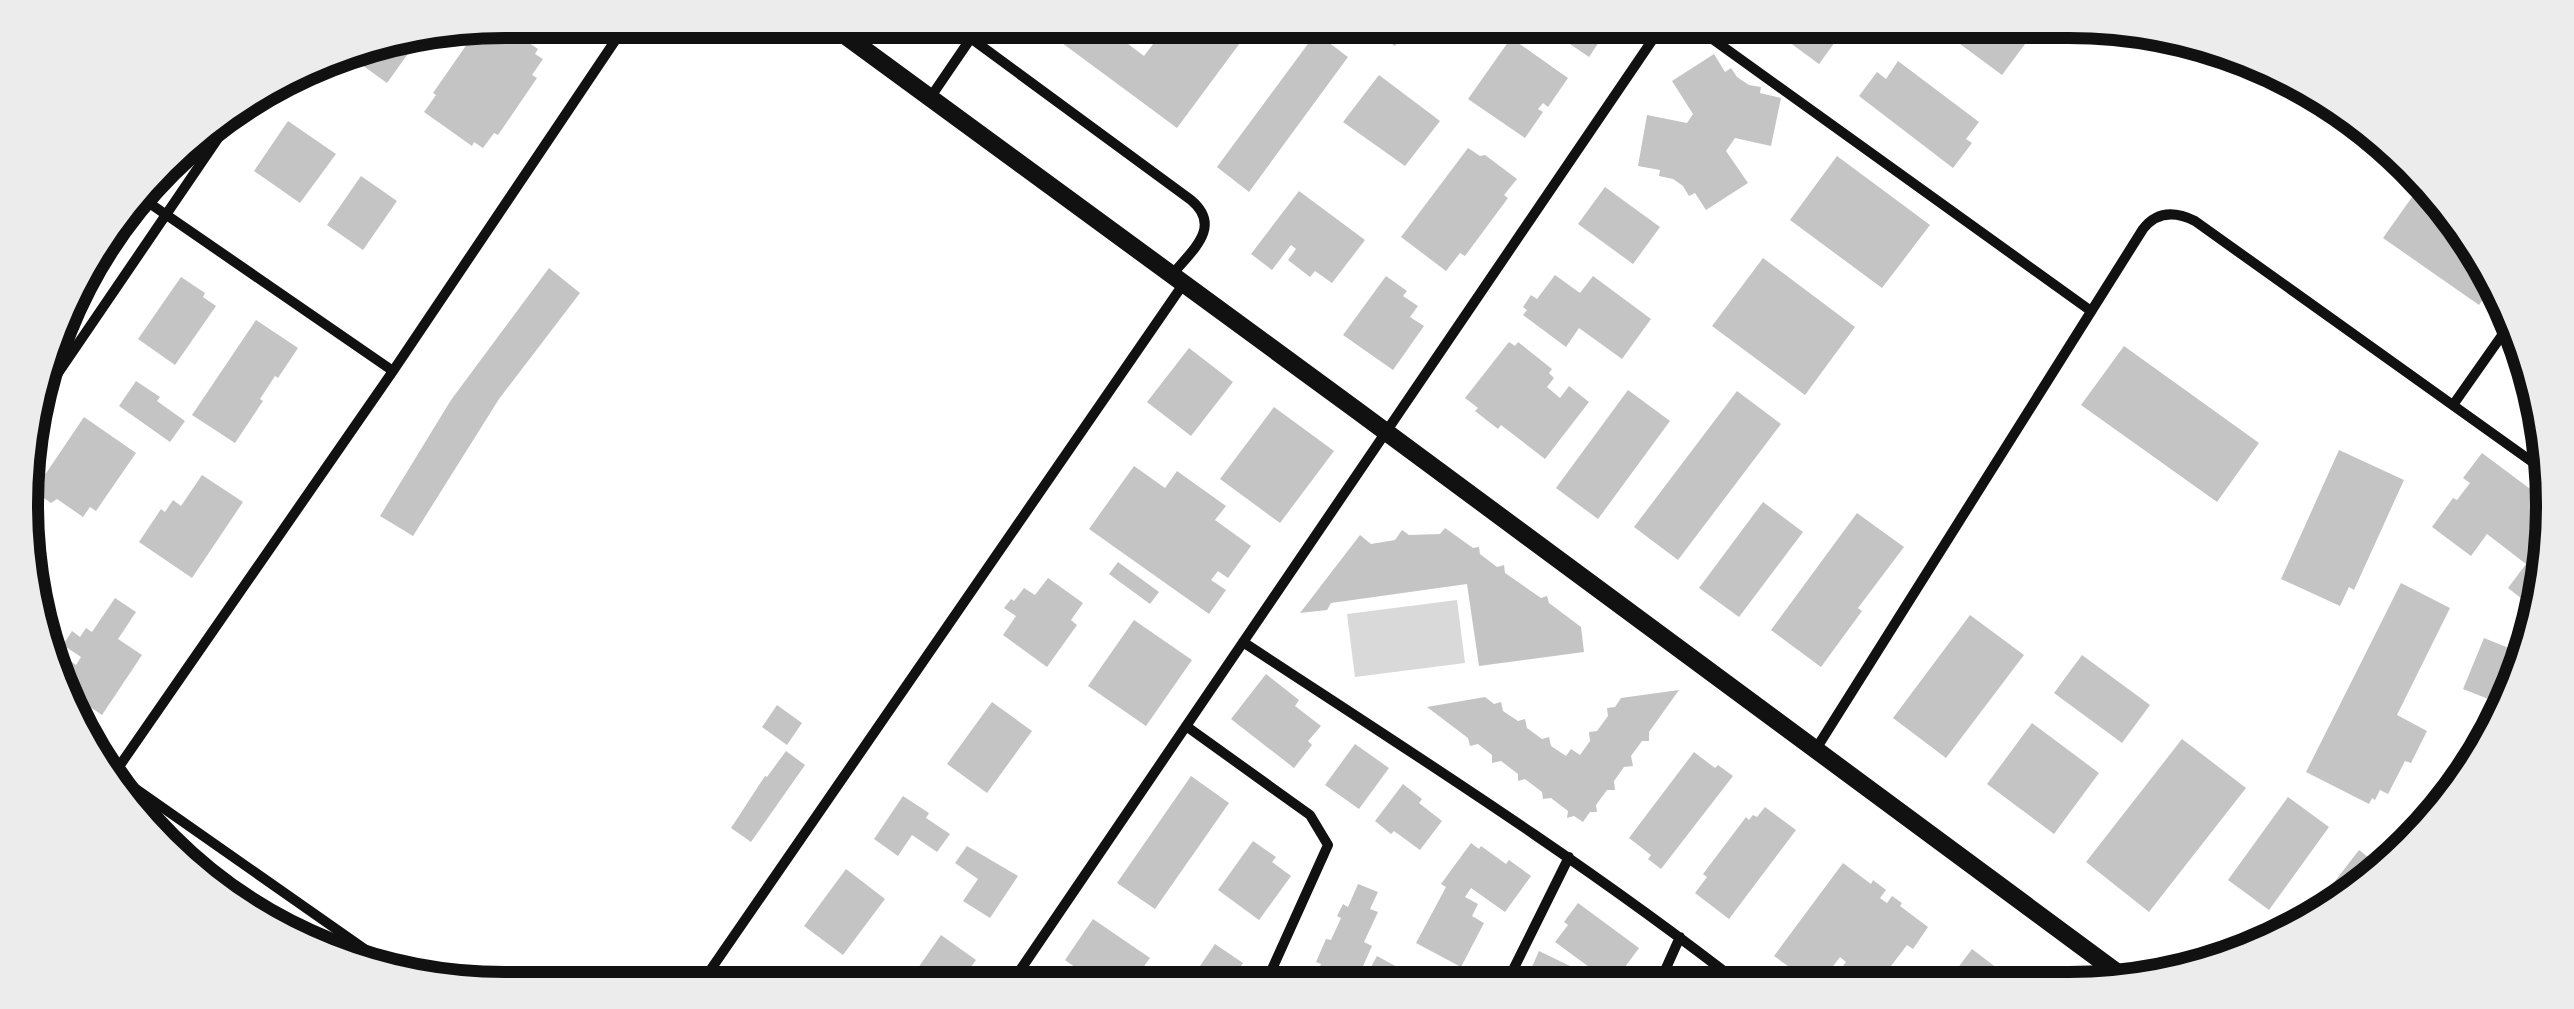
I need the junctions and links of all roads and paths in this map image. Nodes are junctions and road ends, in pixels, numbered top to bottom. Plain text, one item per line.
1 (617, 38) edge
2 (848, 38) edge
3 (971, 38) joint
4 (1654, 38) edge
5 (1711, 38) edge
6 (930, 98) junction
7 (222, 133) edge
8 (149, 202) edge
9 (166, 215) junction
10 (1178, 279) junction
11 (2091, 311) junction
12 (2504, 333) edge
13 (393, 371) junction
14 (55, 378) edge
15 (2453, 405) junction
16 (1386, 432) junction
17 (2535, 464) edge
18 (1243, 642) junction
19 (1186, 726) junction
20 (1816, 749) junction
21 (119, 768) edge
22 (141, 798) edge
23 (1569, 857) junction
24 (1680, 937) junction
25 (366, 951) edge
26 (2113, 970) edge
27 (709, 972) edge
28 (1019, 972) edge
29 (1271, 972) edge
30 (1512, 972) edge
31 (1664, 972) edge
32 (1724, 972) edge

1 - 13 street
2 - 6 street
3 - 6 street
3 - 10 street
4 - 16 street
5 - 11 street
6 - 10 street
7 - 9 street
8 - 9 street
9 - 13 street
9 - 14 street
10 - 16 street
10 - 27 street
11 - 15 street
11 - 20 street
12 - 15 street
13 - 21 street
15 - 17 street
16 - 18 street
16 - 20 street
18 - 19 street
18 - 23 street
19 - 28 street
19 - 29 street
20 - 26 street
22 - 25 street
23 - 24 street
23 - 30 street
24 - 31 street
24 - 32 street

